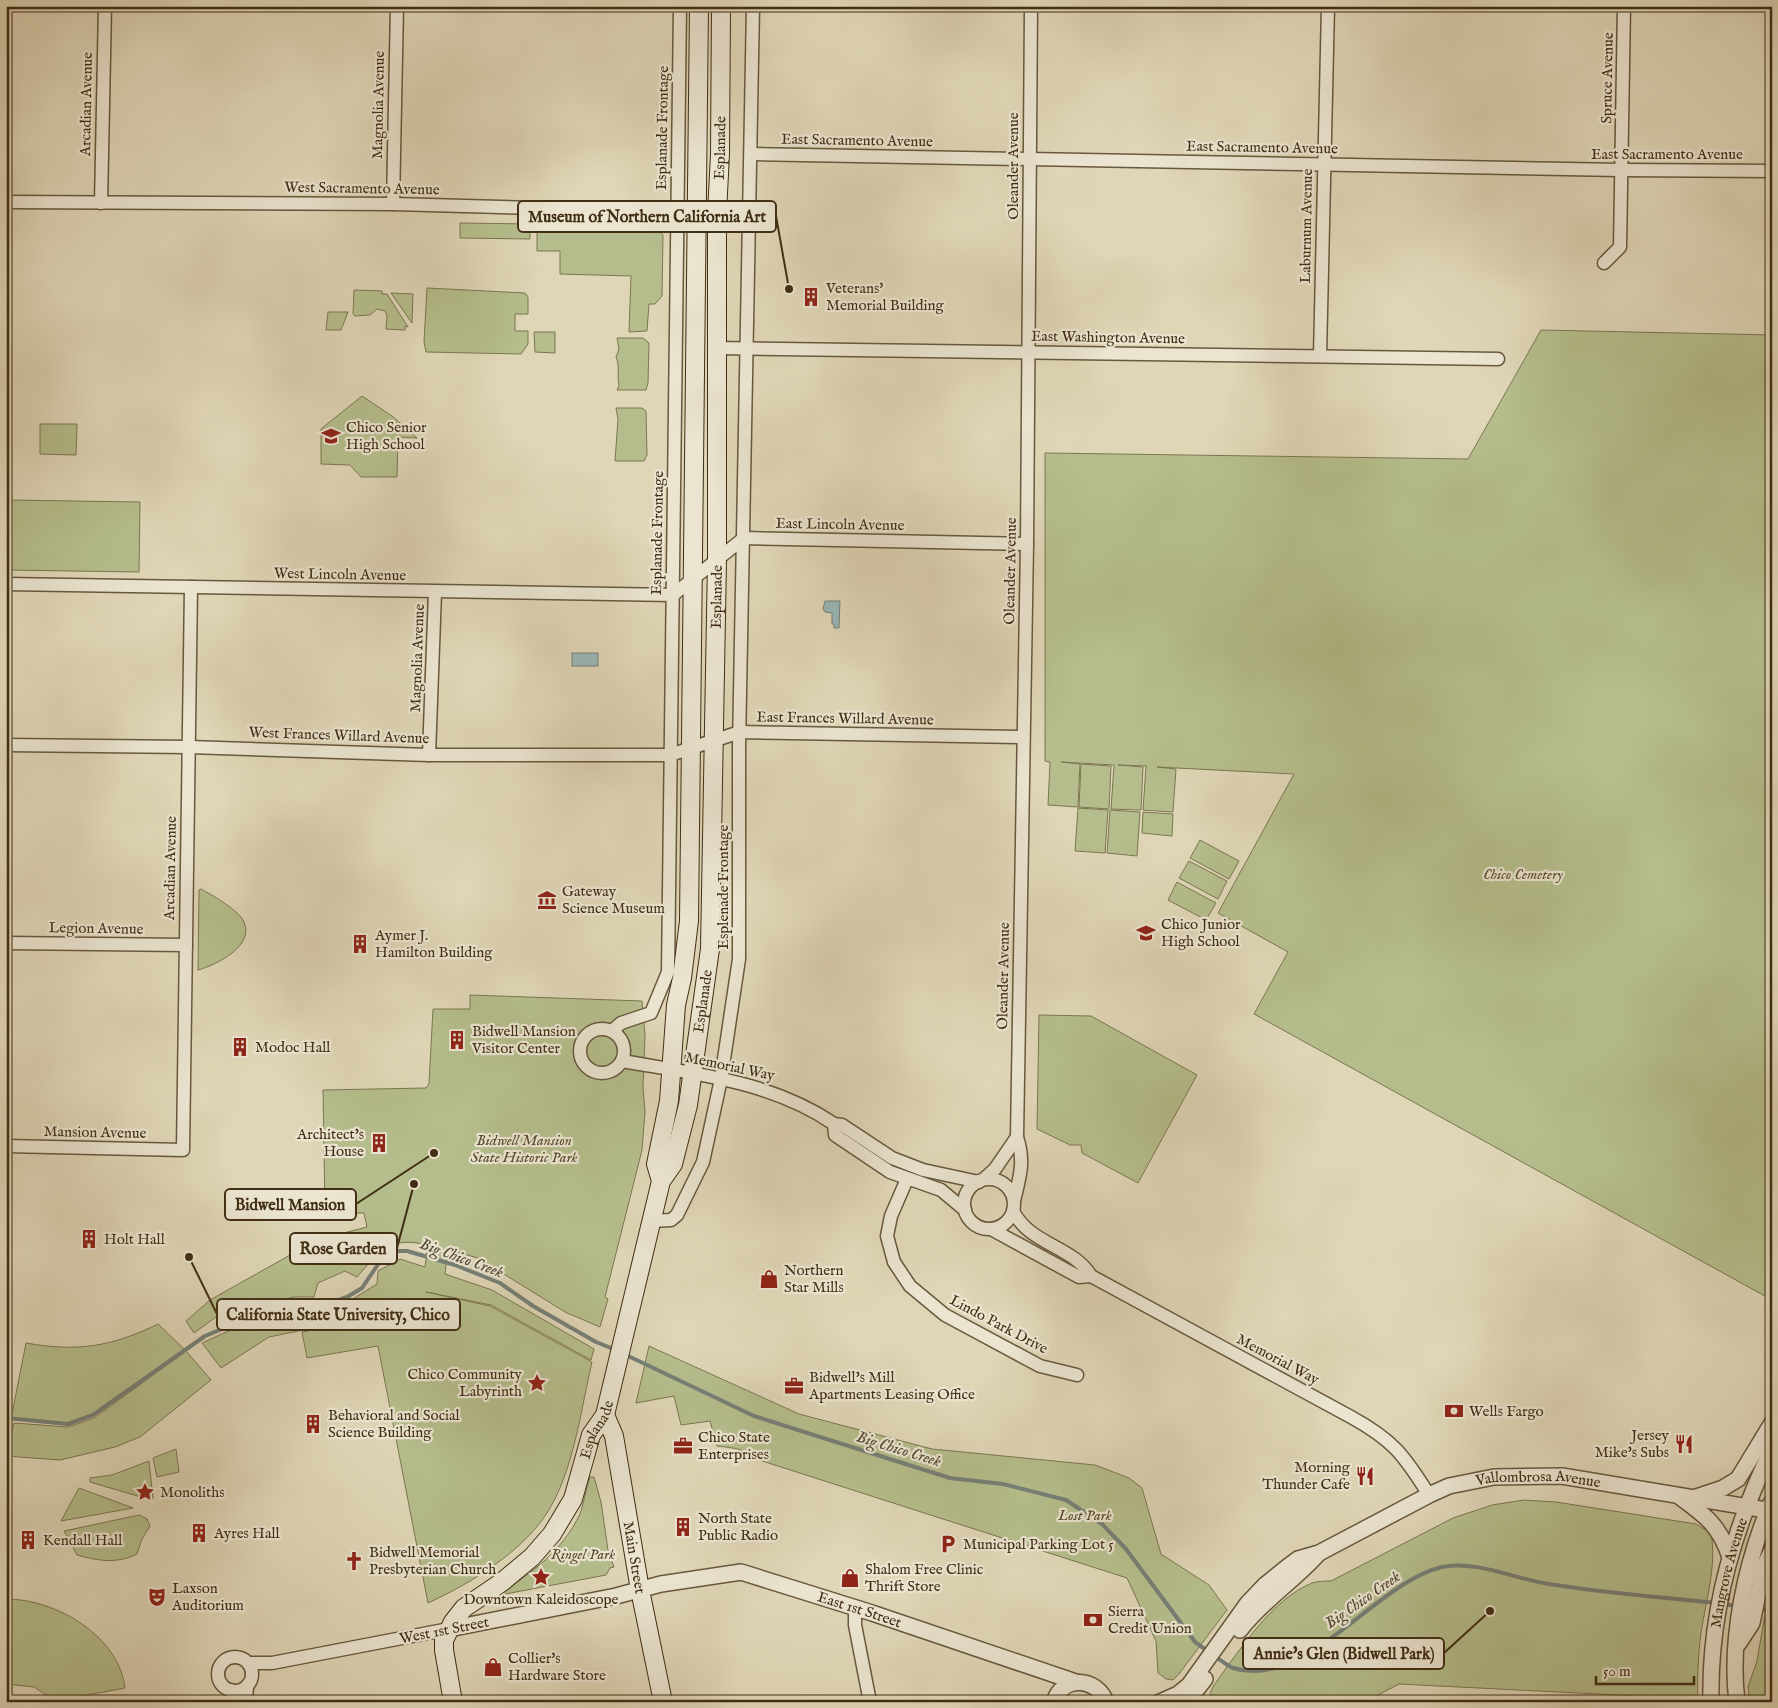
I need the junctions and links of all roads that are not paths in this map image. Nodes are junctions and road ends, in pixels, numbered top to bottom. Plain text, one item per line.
1 (105, 6) edge
2 (396, 6) edge
3 (680, 6) edge
4 (699, 6) edge
5 (721, 6) edge
6 (753, 6) edge
7 (1031, 6) edge
8 (1328, 6) edge
9 (1624, 6) edge
10 (751, 154) junction
11 (1029, 160) junction
12 (1324, 164) junction
13 (1621, 170) junction
14 (1772, 171) edge
15 (6, 202) edge
16 (101, 203) junction
17 (393, 204) junction
18 (677, 212) junction
19 (696, 212) junction
20 (717, 212) junction
21 (1604, 263) dead end
22 (717, 348) junction
23 (747, 348) junction
24 (1029, 352) junction
25 (1320, 356) junction
26 (1498, 359) dead end
27 (744, 538) junction
28 (1027, 544) junction
29 (717, 560) junction
30 (692, 579) junction
31 (6, 584) edge
32 (191, 587) junction
33 (435, 592) junction
34 (673, 595) junction
35 (740, 732) junction
36 (1022, 737) junction
37 (714, 741) junction
38 (6, 745) edge
39 (189, 747) junction
40 (690, 749) junction
41 (429, 754) junction
42 (670, 756) junction
43 (6, 943) edge
44 (186, 945) junction
45 (612, 1031) junction
46 (622, 1061) junction
47 (672, 1070) junction
48 (694, 1074) junction
49 (721, 1079) junction
50 (834, 1124) junction
51 (1017, 1137) junction
52 (6, 1146) edge
53 (183, 1150) joint
54 (907, 1179) junction
55 (982, 1180) junction
56 (661, 1181) junction
57 (1014, 1206) junction
58 (965, 1210) junction
59 (651, 1221) junction
60 (990, 1229) junction
61 (1091, 1276) junction
62 (1077, 1375) dead end
63 (605, 1415) junction
64 (1772, 1424) edge
65 (1772, 1449) edge
66 (1428, 1495) junction
67 (1686, 1497) junction
68 (1746, 1507) junction
69 (1771, 1508) edge
70 (1772, 1550) edge
71 (1730, 1557) junction
72 (640, 1590) junction
73 (1751, 1590) junction
74 (855, 1608) junction
75 (449, 1629) junction
76 (248, 1663) junction
77 (1202, 1675) junction
78 (1076, 1682) junction
79 (247, 1686) junction
80 (233, 1696) edge
81 (1711, 1696) edge
82 (1736, 1698) edge
83 (1105, 1699) edge
84 (246, 1702) edge
85 (453, 1702) edge
86 (663, 1702) edge
87 (870, 1702) edge
88 (1054, 1702) edge
89 (1120, 1702) edge
90 (1160, 1702) edge
91 (1187, 1702) edge

1 - 16 street, Arcadian Avenue
2 - 17 street, Magnolia Avenue
3 - 18 street, Esplanade Frontage
4 - 19 main road, Esplanade
5 - 20 main road, Esplanade
6 - 10 street
7 - 11 street, Oleander Avenue
8 - 12 street, Laburnum Avenue
9 - 13 street, Spruce Avenue
10 - 11 street, East Sacramento Avenue
10 - 23 street
11 - 12 street, East Sacramento Avenue
11 - 24 street, Oleander Avenue
12 - 13 street, East Sacramento Avenue
12 - 25 street, Laburnum Avenue
13 - 14 street, East Sacramento Avenue
13 - 21 street, Spruce Avenue
15 - 16 street, West Sacramento Avenue
16 - 17 street, West Sacramento Avenue
17 - 18 street, West Sacramento Avenue
18 - 19 street, West Sacramento Avenue
18 - 34 street, Esplanade Frontage
19 - 20 street, West Sacramento Avenue
19 - 30 main road, Esplanade
20 - 22 main road, Esplanade
22 - 23 street, East Washington Avenue
22 - 29 main road, Esplanade
23 - 24 street, East Washington Avenue
23 - 27 street
24 - 25 street, East Washington Avenue
24 - 28 street, Oleander Avenue
25 - 26 street, East Washington Avenue
27 - 28 street, East Lincoln Avenue
27 - 29 street
27 - 35 street
28 - 36 street, Oleander Avenue
29 - 30 street
29 - 37 main road, Esplanade
30 - 34 street
30 - 40 main road, Esplanade
31 - 32 street, West Lincoln Avenue
32 - 33 street, West Lincoln Avenue
32 - 39 street, Arcadian Avenue
33 - 34 street, West Lincoln Avenue
33 - 41 street, Magnolia Avenue
34 - 42 street, Esplanade Frontage
35 - 36 street, East Frances Willard Avenue
35 - 37 street, East Frances Willard Avenue
35 - 49 street, Esplenade Frontage
36 - 51 street, Oleander Avenue
37 - 40 street, East Frances Willard Avenue
37 - 48 main road, Esplanade
38 - 39 street, West Frances Willard Avenue
39 - 41 street, West Frances Willard Avenue
39 - 44 street, Arcadian Avenue
40 - 42 street, East Frances Willard Avenue
40 - 47 main road, Esplanade
41 - 42 street, West Frances Willard Avenue
42 - 45 street, Esplanade Frontage
43 - 44 street, Legion Avenue
44 - 53 street, Arcadian Avenue
45 - 46 street
45 - 46 street
46 - 47 street, Memorial Way
47 - 48 street, Memorial Way
47 - 56 main road, Esplanade
48 - 49 street, Memorial Way
48 - 56 main road, Esplanade
49 - 50 street, Memorial Way
49 - 59 street, Esplenade Frontage
50 - 54 street, Memorial Way
50 - 55 street, Memorial Way
51 - 55 street
51 - 57 street, Oleander Avenue
52 - 53 street, Mansion Avenue
54 - 58 street, Memorial Way
54 - 62 street, Lindo Park Drive
55 - 57 street
55 - 58 street
56 - 59 main road, Esplanade
57 - 60 street
57 - 61 street, Memorial Way
58 - 60 street
59 - 63 main road, Esplanade
60 - 61 street, Memorial Way
61 - 66 street, Memorial Way
63 - 72 main road, Main Street
63 - 75 main road, Esplanade
64 - 67 street
65 - 68 street, Mangrove Avenue
66 - 67 street, Vallombrosa Avenue
66 - 77 street, Vallombrosa Avenue
67 - 68 street, Vallombrosa Avenue
67 - 71 street
68 - 69 street, Vallombrosa Avenue
68 - 71 street, Mangrove Avenue
69 - 73 street, Mangrove Avenue
70 - 73 street
71 - 81 street, Mangrove Avenue
72 - 74 street, East 1st Street
72 - 75 street, West 1st Street
72 - 86 main road, Main Street
73 - 82 street, Mangrove Avenue
74 - 78 street, East 1st Street
74 - 87 street
75 - 76 street, West 1st Street
75 - 85 main road
76 - 79 street
76 - 80 street
77 - 90 street, Vallombrosa Avenue
77 - 91 street, Vallombrosa Avenue
78 - 83 street, East 1st Street
78 - 88 street
79 - 80 street
79 - 84 street
83 - 89 street

